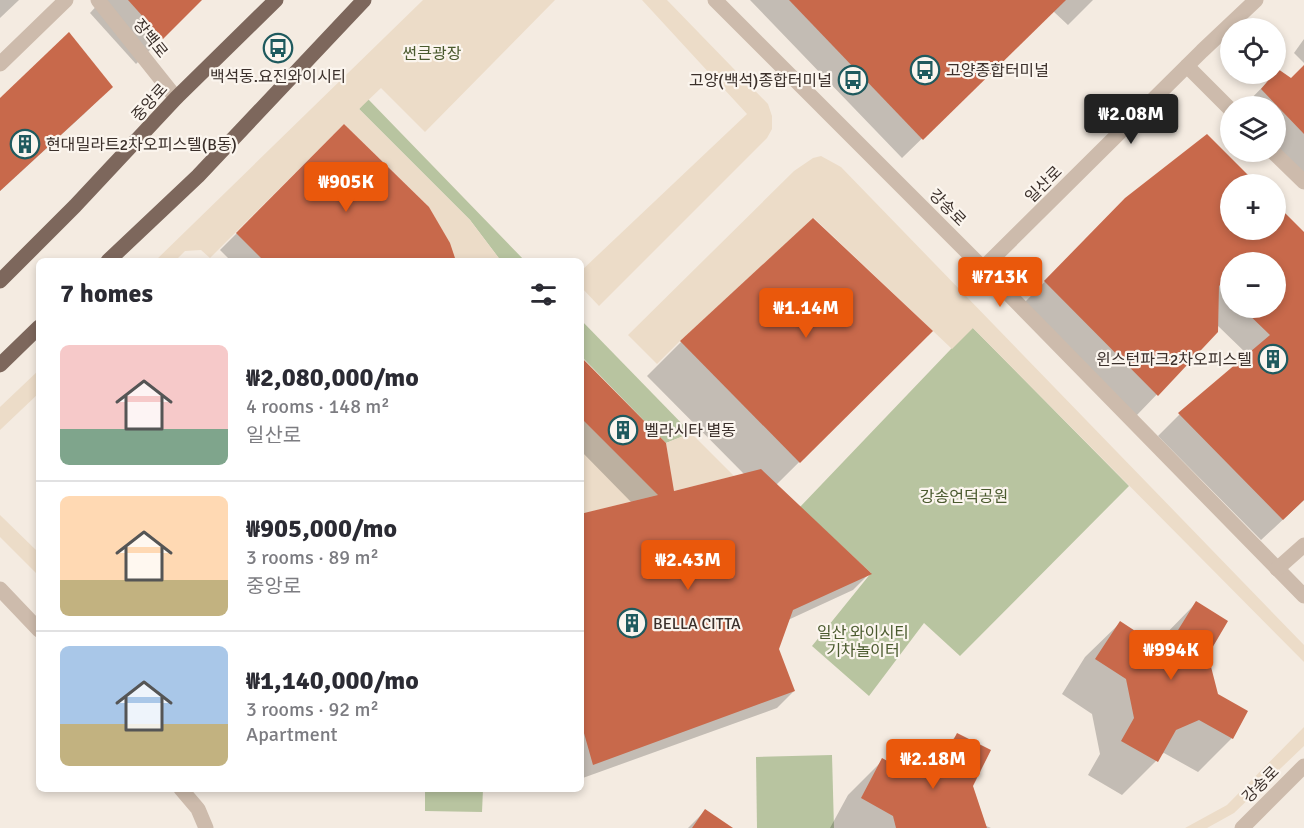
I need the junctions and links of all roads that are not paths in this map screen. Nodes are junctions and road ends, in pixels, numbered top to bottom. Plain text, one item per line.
1 (66, 0) edge
2 (98, 0) edge
3 (276, 0) edge
4 (363, 0) edge
5 (715, 0) edge
6 (1256, 0) edge
7 (0, 64) edge
8 (1187, 66) junction
9 (176, 98) junction
10 (1220, 99) edge
11 (1283, 162) edge
12 (1304, 182) edge
13 (111, 258) edge
14 (983, 268) junction
15 (0, 281) edge
16 (36, 330) edge
17 (0, 365) edge
18 (1304, 545) edge
19 (1278, 569) junction
20 (0, 589) edge
21 (1304, 596) edge
22 (36, 627) edge
23 (1304, 766) edge
24 (184, 792) edge
25 (206, 828) edge
26 (1242, 828) edge

1 - 7 street
2 - 9 street, 장백로
3 - 9 main road, 중앙로
4 - 13 main road
5 - 14 street, 강송로
6 - 8 street, 일산로
8 - 10 street
8 - 14 street, 일산로
9 - 15 main road, 중앙로
11 - 12 street
14 - 19 street, 강송로
16 - 17 main road
18 - 19 street
19 - 21 street, 강송로
20 - 22 street
23 - 26 street, 강송로
24 - 25 street

